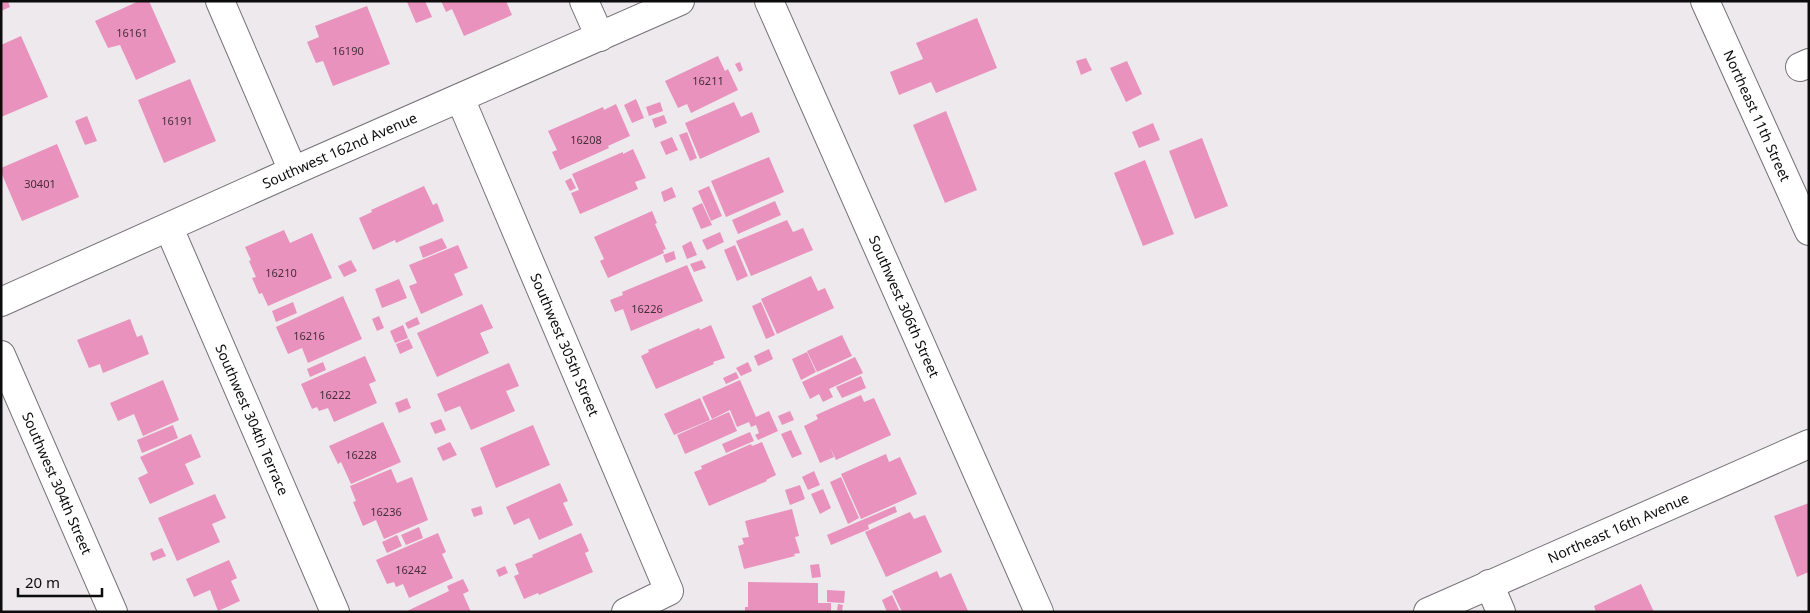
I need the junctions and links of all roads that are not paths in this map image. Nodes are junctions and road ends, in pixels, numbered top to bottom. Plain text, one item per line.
1 (220, 1) edge
2 (584, 1) edge
3 (680, 1) edge
4 (769, 1) edge
5 (1706, 1) edge
6 (600, 37) junction
7 (460, 98) junction
8 (293, 171) junction
9 (169, 228) junction
10 (1809, 231) edge
11 (1, 302) edge
12 (1, 355) edge
13 (1809, 444) edge
14 (1489, 584) junction
15 (113, 612) edge
16 (335, 612) edge
17 (626, 612) edge
18 (1039, 612) edge
19 (1428, 612) edge
20 (1502, 612) edge

1 - 8 street
2 - 6 street
3 - 6 street, Southwest 162nd Avenue
4 - 18 street, Southwest 306th Street
5 - 10 street, Northeast 11th Street
6 - 7 street, Southwest 162nd Avenue
7 - 8 street, Southwest 162nd Avenue
7 - 17 street, Southwest 305th Street
8 - 9 street, Southwest 162nd Avenue
9 - 11 street, Southwest 162nd Avenue
9 - 16 street, Southwest 304th Terrace
12 - 15 street, Southwest 304th Street
13 - 14 street, Northeast 16th Avenue
14 - 19 street, Northeast 16th Avenue
14 - 20 street

